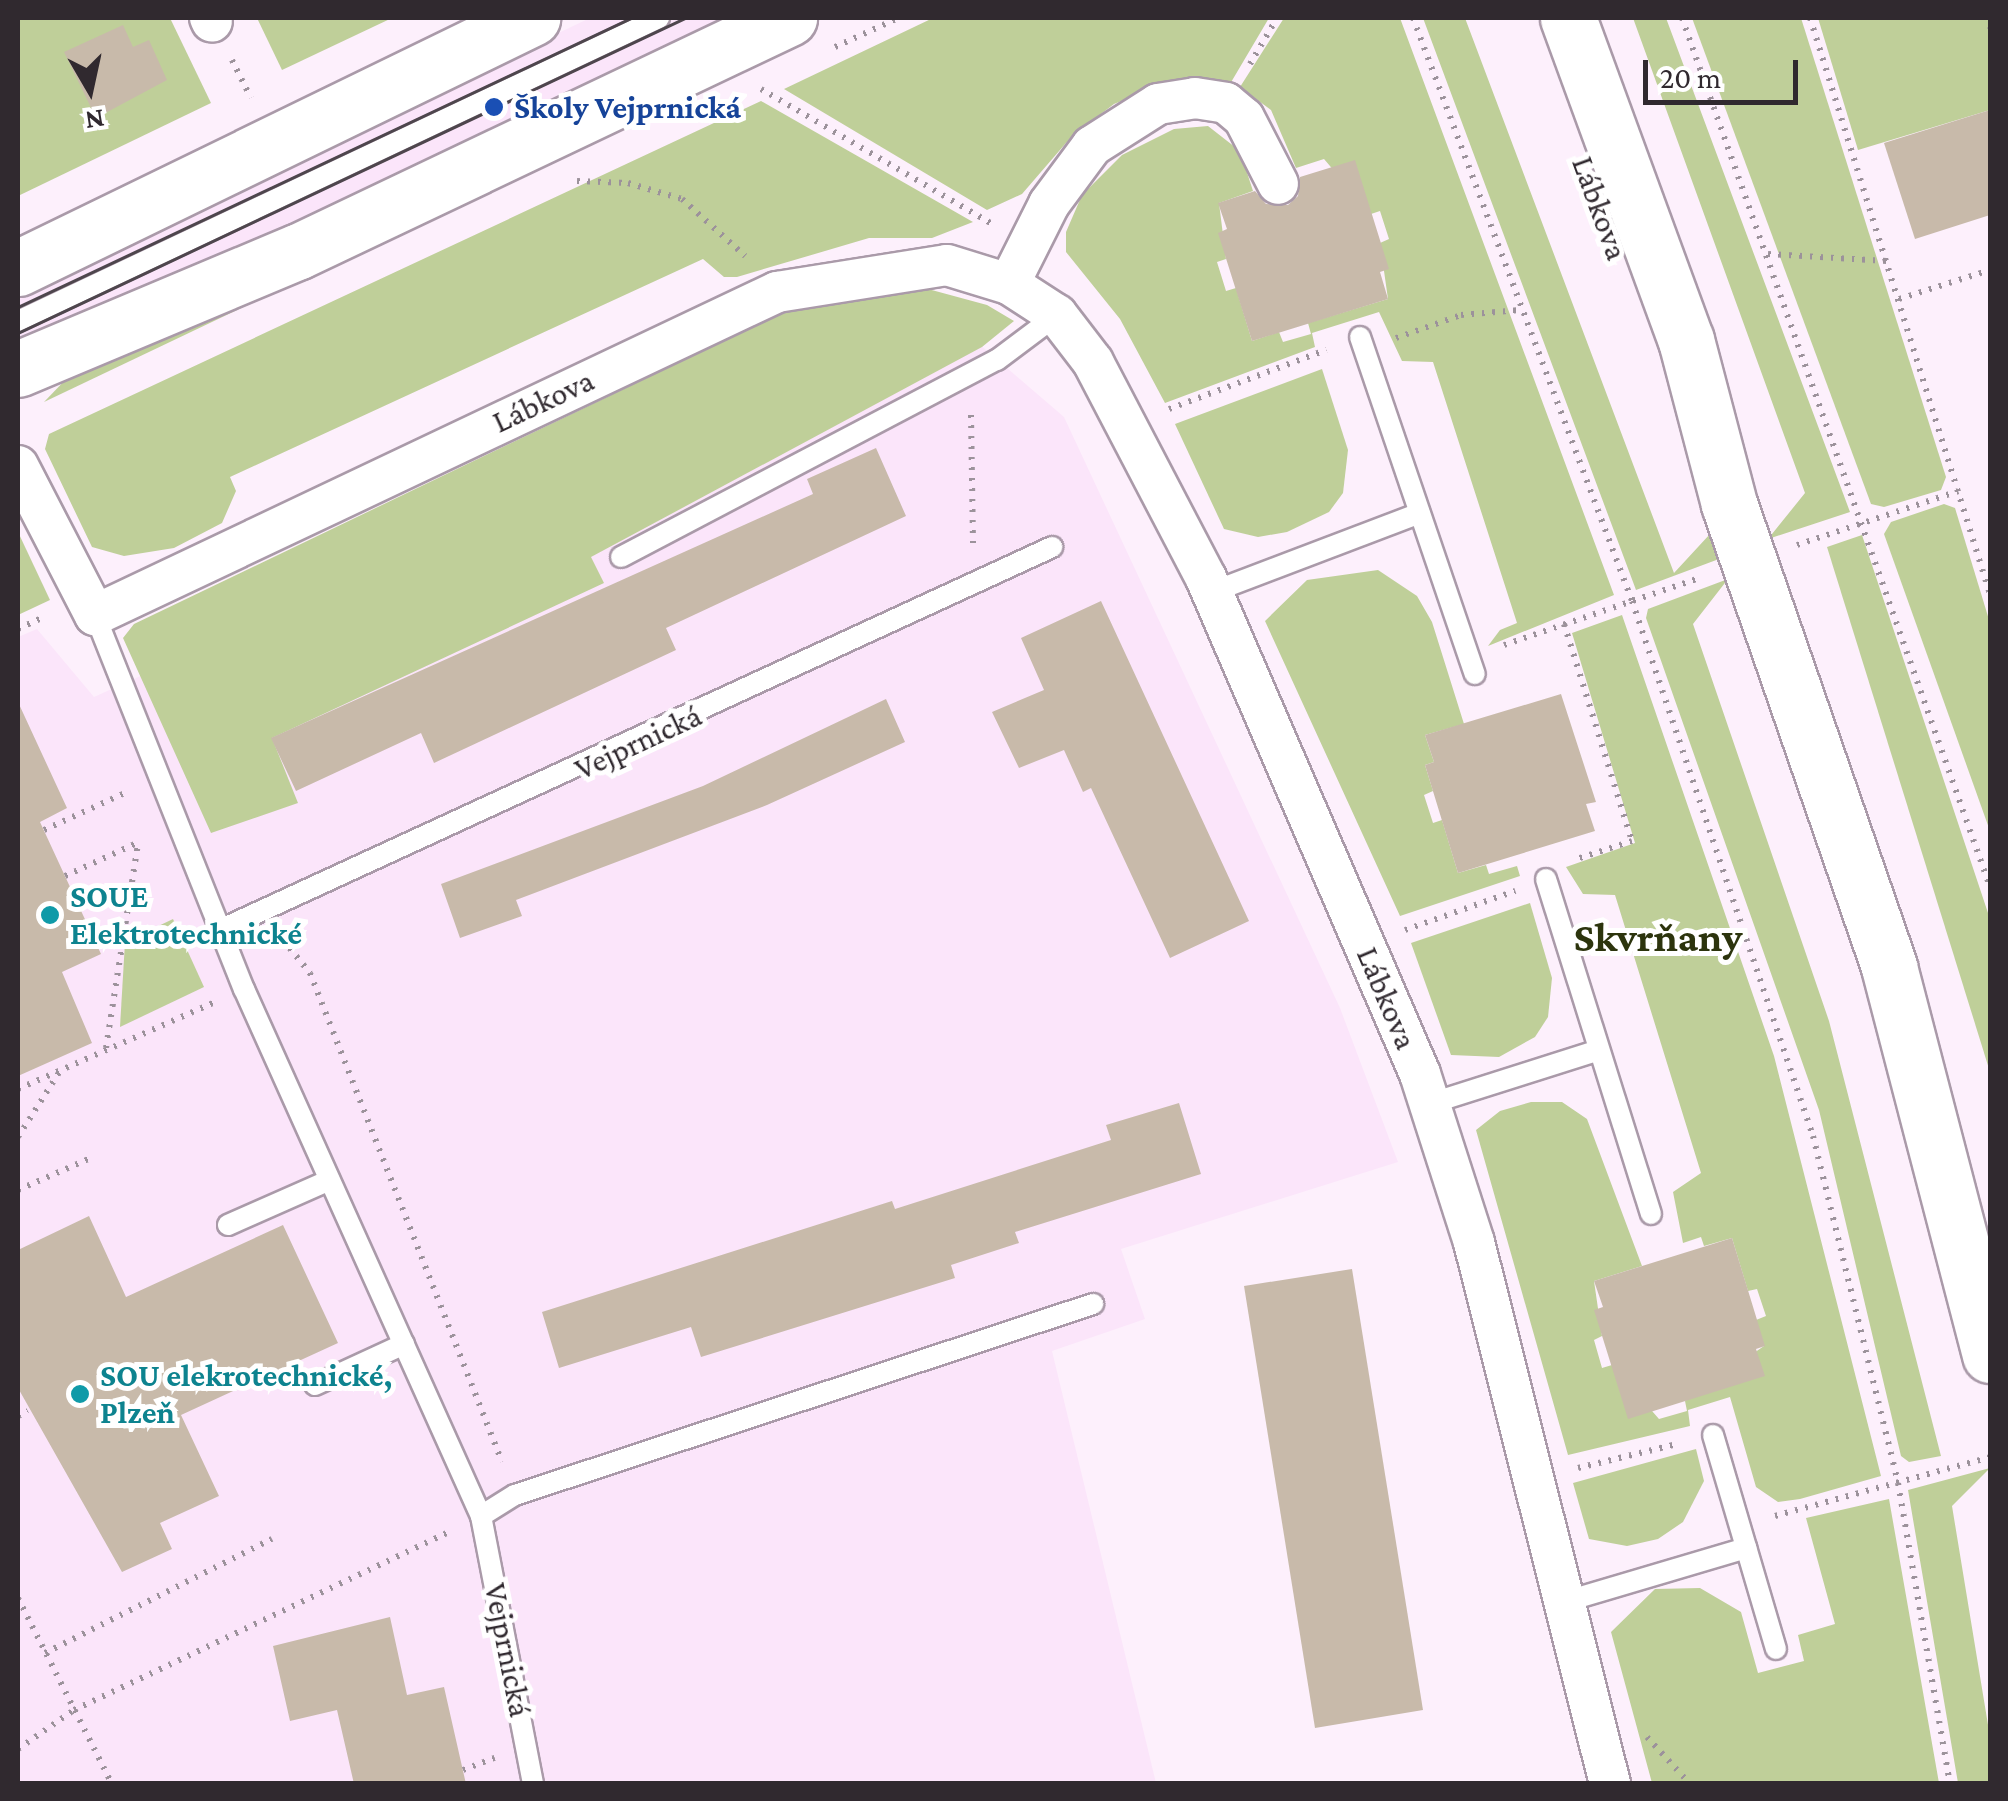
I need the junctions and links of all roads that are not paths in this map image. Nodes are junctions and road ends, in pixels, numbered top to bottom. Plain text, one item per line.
1 (532, 18) edge
2 (659, 18) edge
3 (789, 18) edge
4 (1530, 18) edge
5 (1568, 18) edge
6 (1278, 184) dead end
7 (18, 268) edge
8 (1010, 284) junction
9 (1057, 316) junction
10 (18, 320) edge
11 (1360, 337) road end
12 (18, 370) edge
13 (18, 466) edge
14 (1729, 504) junction
15 (1420, 513) junction
16 (1052, 548) dead end
17 (621, 558) dead end
18 (1212, 592) junction
19 (95, 614) junction
20 (1472, 666) road end
21 (1546, 879) road end
22 (222, 929) junction
23 (1599, 1050) junction
24 (1429, 1104) junction
25 (330, 1180) junction
26 (1651, 1214) dead end
27 (228, 1226) dead end
28 (1093, 1304) dead end
29 (404, 1344) junction
30 (1990, 1355) edge
31 (315, 1384) dead end
32 (1713, 1435) road end
33 (482, 1516) junction
34 (1746, 1548) junction
35 (1567, 1601) junction
36 (1776, 1648) dead end
37 (533, 1784) edge
38 (1610, 1784) edge

1 - 7 street
2 - 10 lane
3 - 12 street
4 - 14 street, Lábkova
5 - 14 street, Lábkova
6 - 8 street
8 - 9 street, Lábkova
8 - 19 street, Lábkova
9 - 17 lane
9 - 18 street, Lábkova
11 - 15 lane
13 - 19 street, Vejprnická
14 - 30 street, Lábkova
15 - 18 lane
15 - 20 lane
16 - 22 lane, Vejprnická
18 - 24 street, Lábkova
19 - 22 lane, Vejprnická
21 - 23 lane
22 - 25 lane, Vejprnická
23 - 24 lane
23 - 26 lane
24 - 35 street, Lábkova
25 - 27 lane
25 - 29 lane, Vejprnická
28 - 33 lane
29 - 31 lane
29 - 33 lane, Vejprnická
32 - 34 lane
33 - 37 lane, Vejprnická
34 - 35 lane
34 - 36 lane
35 - 38 street, Lábkova

